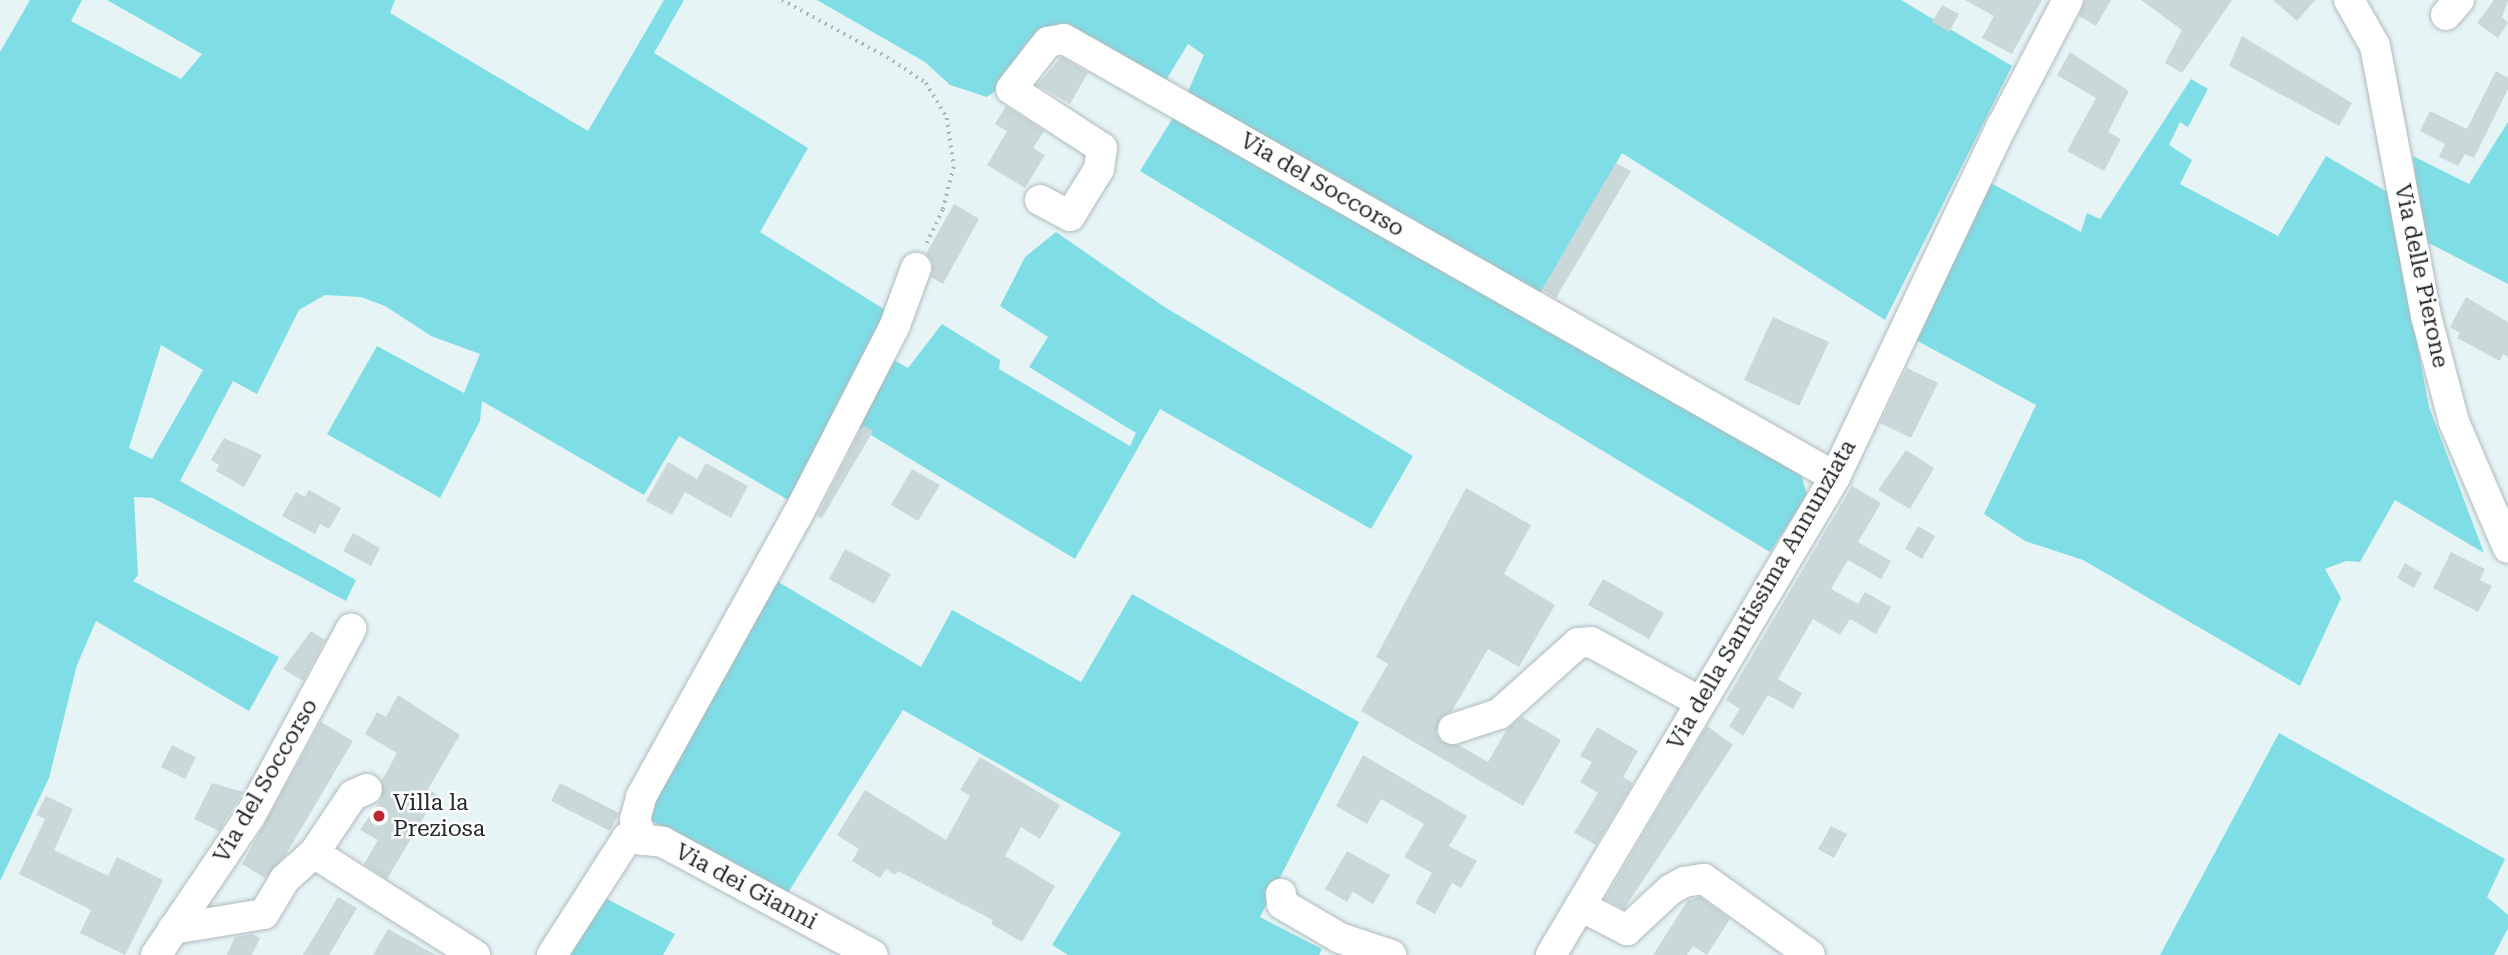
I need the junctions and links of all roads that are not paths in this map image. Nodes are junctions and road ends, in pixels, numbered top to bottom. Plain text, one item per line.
1 (2068, 0) edge
2 (2349, 0) edge
3 (1040, 201) dead end
4 (916, 268) road end
5 (1835, 477) junction
6 (2508, 548) edge
7 (351, 629) dead end
8 (1700, 702) junction
9 (1453, 729) dead end
10 (367, 789) dead end
11 (643, 840) junction
12 (314, 853) junction
13 (1281, 894) dead end
14 (1580, 906) junction
15 (173, 929) junction
16 (833, 946) edge
17 (156, 955) edge
18 (475, 955) edge
19 (552, 955) edge
20 (873, 955) edge
21 (1391, 955) edge
22 (1551, 955) edge
23 (1810, 955) edge

1 - 5 street, Via della Santissima Annunziata
2 - 6 street, Via delle Pierone
3 - 5 street, Via del Soccorso
4 - 11 street
5 - 8 street, Via della Santissima Annunziata
7 - 15 street, Via del Soccorso
8 - 9 street
8 - 14 street, Via della Santissima Annunziata
10 - 12 street
11 - 16 street, Via dei Gianni
11 - 19 street
12 - 15 street
12 - 18 street
13 - 21 street
14 - 22 street, Via della Santissima Annunziata
14 - 23 street
15 - 17 street, Via del Soccorso
16 - 20 street, Via dei Gianni

